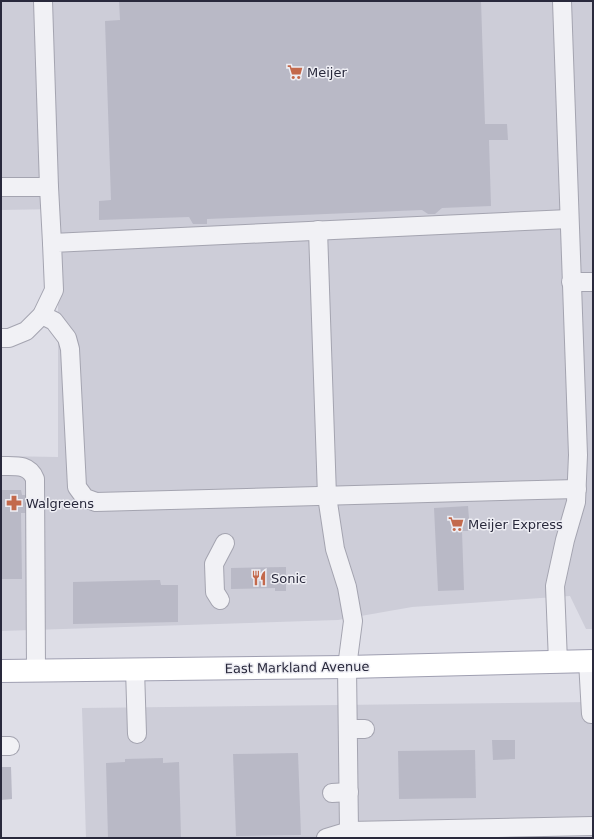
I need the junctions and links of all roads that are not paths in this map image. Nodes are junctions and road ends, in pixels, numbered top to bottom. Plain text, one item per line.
1 (43, 1) edge
2 (562, 1) edge
3 (1, 187) edge
4 (49, 187) junction
5 (569, 219) junction
6 (318, 230) junction
7 (52, 243) junction
8 (571, 282) junction
9 (593, 282) edge
10 (42, 315) junction
11 (1, 338) edge
12 (1, 466) edge
13 (577, 489) junction
14 (327, 496) junction
15 (231, 543) dead end
16 (226, 600) dead end
17 (591, 661) edge
18 (558, 662) junction
19 (347, 667) junction
20 (136, 669) junction
21 (36, 670) junction
22 (1, 671) edge
23 (591, 714) dead end
24 (137, 734) dead end
25 (593, 826) edge
26 (350, 831) junction
27 (326, 838) edge

1 - 4 lane
2 - 5 lane
3 - 4 lane
4 - 7 lane
5 - 6 lane
5 - 8 lane
6 - 7 lane
6 - 14 lane
7 - 10 lane
8 - 9 lane
8 - 13 lane
10 - 11 lane
10 - 14 lane
12 - 21 lane
13 - 14 lane
13 - 18 lane
14 - 19 lane
15 - 16 lane
17 - 18 main road, East Markland Avenue
17 - 23 lane
18 - 19 main road, East Markland Avenue
19 - 20 main road, East Markland Avenue
19 - 26 lane
20 - 21 main road, East Markland Avenue
20 - 24 lane
21 - 22 main road, East Markland Avenue
25 - 26 lane
26 - 27 lane

